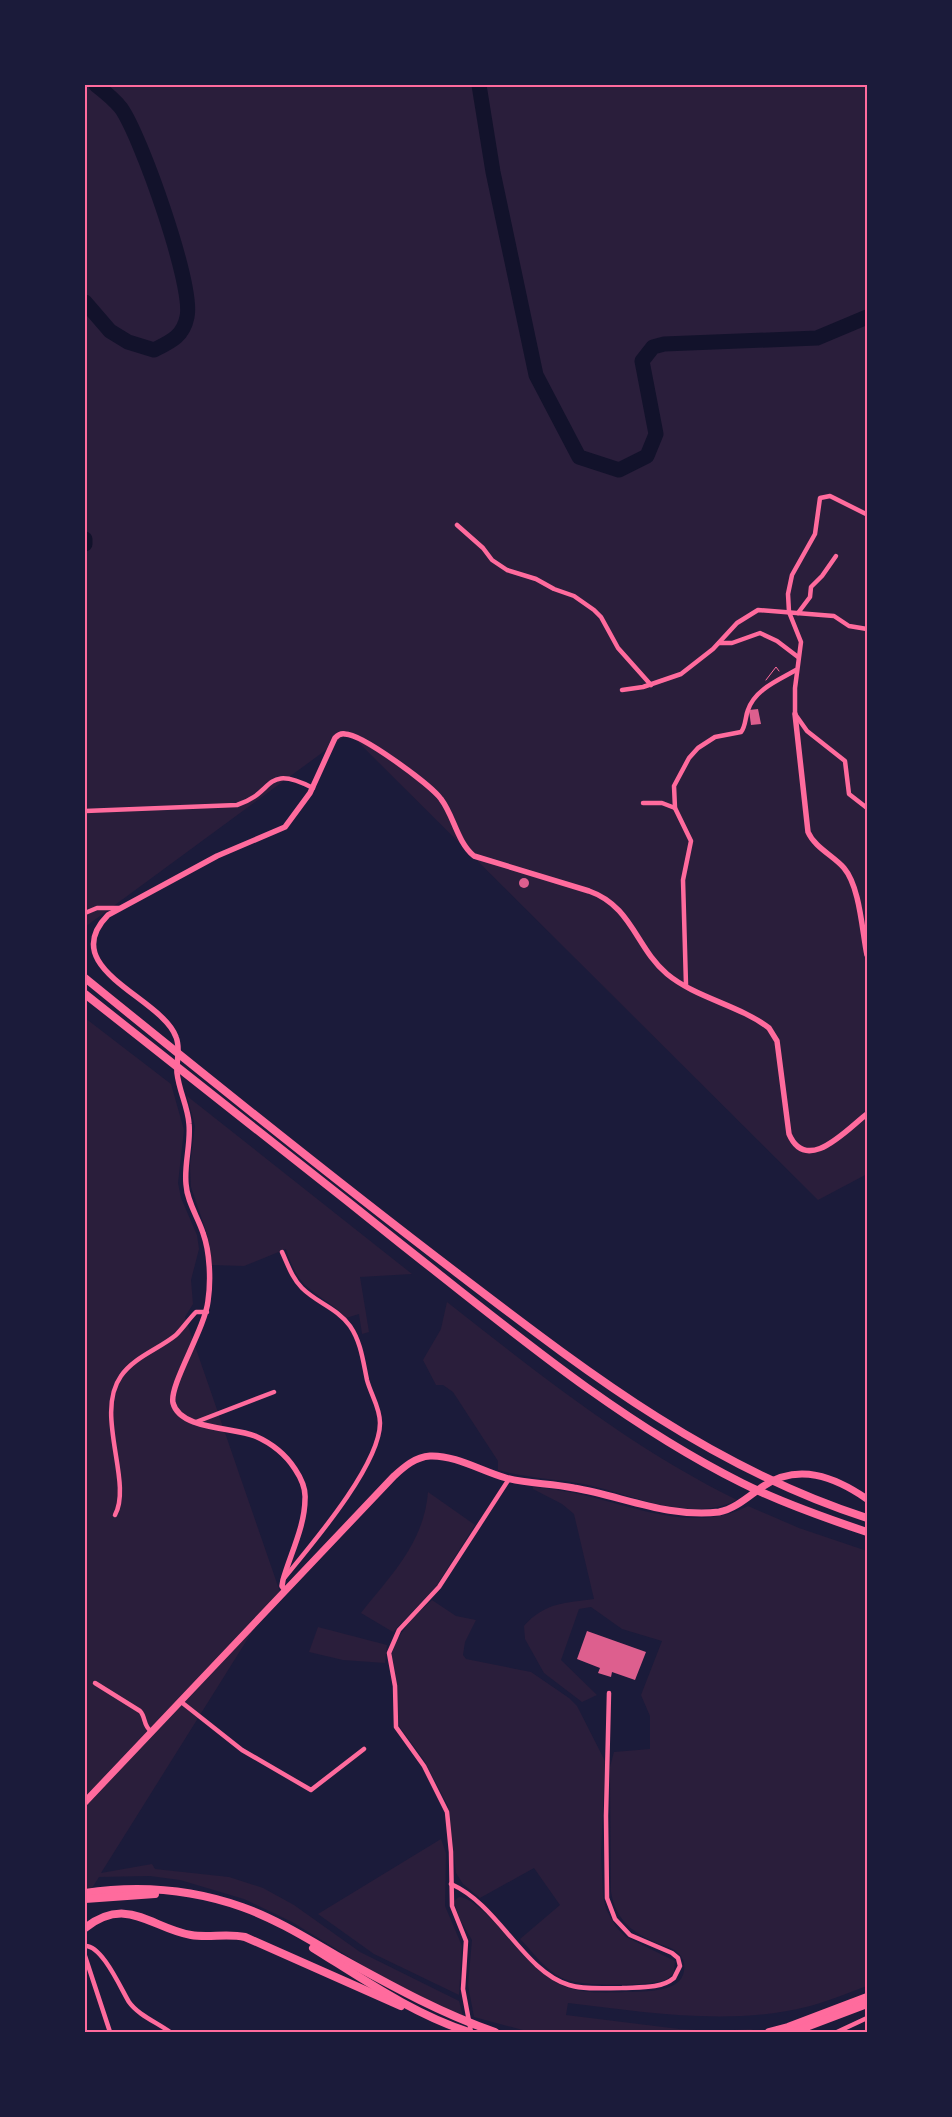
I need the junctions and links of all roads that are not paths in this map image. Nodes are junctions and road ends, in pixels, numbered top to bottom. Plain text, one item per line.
1 (866, 514) dead end
2 (457, 525) dead end
3 (836, 556) dead end
4 (788, 612) junction
5 (798, 613) junction
6 (867, 629) edge
7 (719, 643) junction
8 (798, 658) junction
9 (796, 670) junction
10 (651, 685) junction
11 (622, 690) dead end
12 (795, 714) junction
13 (312, 788) junction
14 (643, 804) dead end
15 (675, 808) junction
16 (867, 808) edge
17 (85, 812) edge
18 (119, 908) junction
19 (85, 913) edge
20 (867, 956) edge
21 (85, 978) edge
22 (686, 985) junction
23 (85, 994) edge
24 (867, 1114) edge
25 (282, 1252) dead end
26 (207, 1312) junction
27 (274, 1392) dead end
28 (196, 1422) junction
29 (509, 1479) junction
30 (867, 1499) edge
31 (115, 1515) dead end
32 (867, 1518) edge
33 (867, 1532) edge
34 (283, 1580) junction
35 (286, 1590) junction
36 (95, 1683) dead end
37 (609, 1693) dead end
38 (180, 1701) junction
39 (151, 1732) junction
40 (364, 1749) dead end
41 (91, 1796) junction
42 (85, 1802) edge
43 (85, 1808) edge
44 (451, 1884) junction
45 (85, 1893) edge
46 (85, 1899) edge
47 (85, 1928) edge
48 (85, 1946) edge
49 (85, 1956) edge
50 (867, 1997) edge
51 (867, 2004) edge
52 (426, 2014) junction
53 (867, 2018) edge
54 (110, 2032) edge
55 (170, 2032) edge
56 (468, 2032) edge
57 (495, 2032) edge
58 (769, 2032) edge
59 (794, 2032) edge
60 (837, 2032) edge

1 - 4 street
2 - 10 street
3 - 5 street
4 - 5 street
4 - 7 street
4 - 8 street
5 - 6 street
7 - 8 street
7 - 10 street
8 - 9 street
9 - 12 street
9 - 15 street
10 - 11 street
12 - 16 street
12 - 20 street
13 - 17 street
13 - 18 street
13 - 22 street
14 - 15 street
15 - 22 street
18 - 19 street
18 - 26 street
21 - 32 highway
22 - 24 street
23 - 33 highway
25 - 34 street
26 - 28 street
26 - 31 street
27 - 28 street
28 - 34 street
29 - 30 main road
29 - 35 main road
29 - 44 street
34 - 35 street
35 - 38 main road
36 - 39 street
37 - 44 street
38 - 39 main road
38 - 40 street
39 - 41 main road
41 - 42 main road
41 - 43 main road
44 - 56 street
45 - 57 highway
46 - 52 highway
47 - 52 highway
48 - 55 street
49 - 54 street
50 - 58 highway
51 - 59 highway
52 - 56 highway
53 - 60 street

